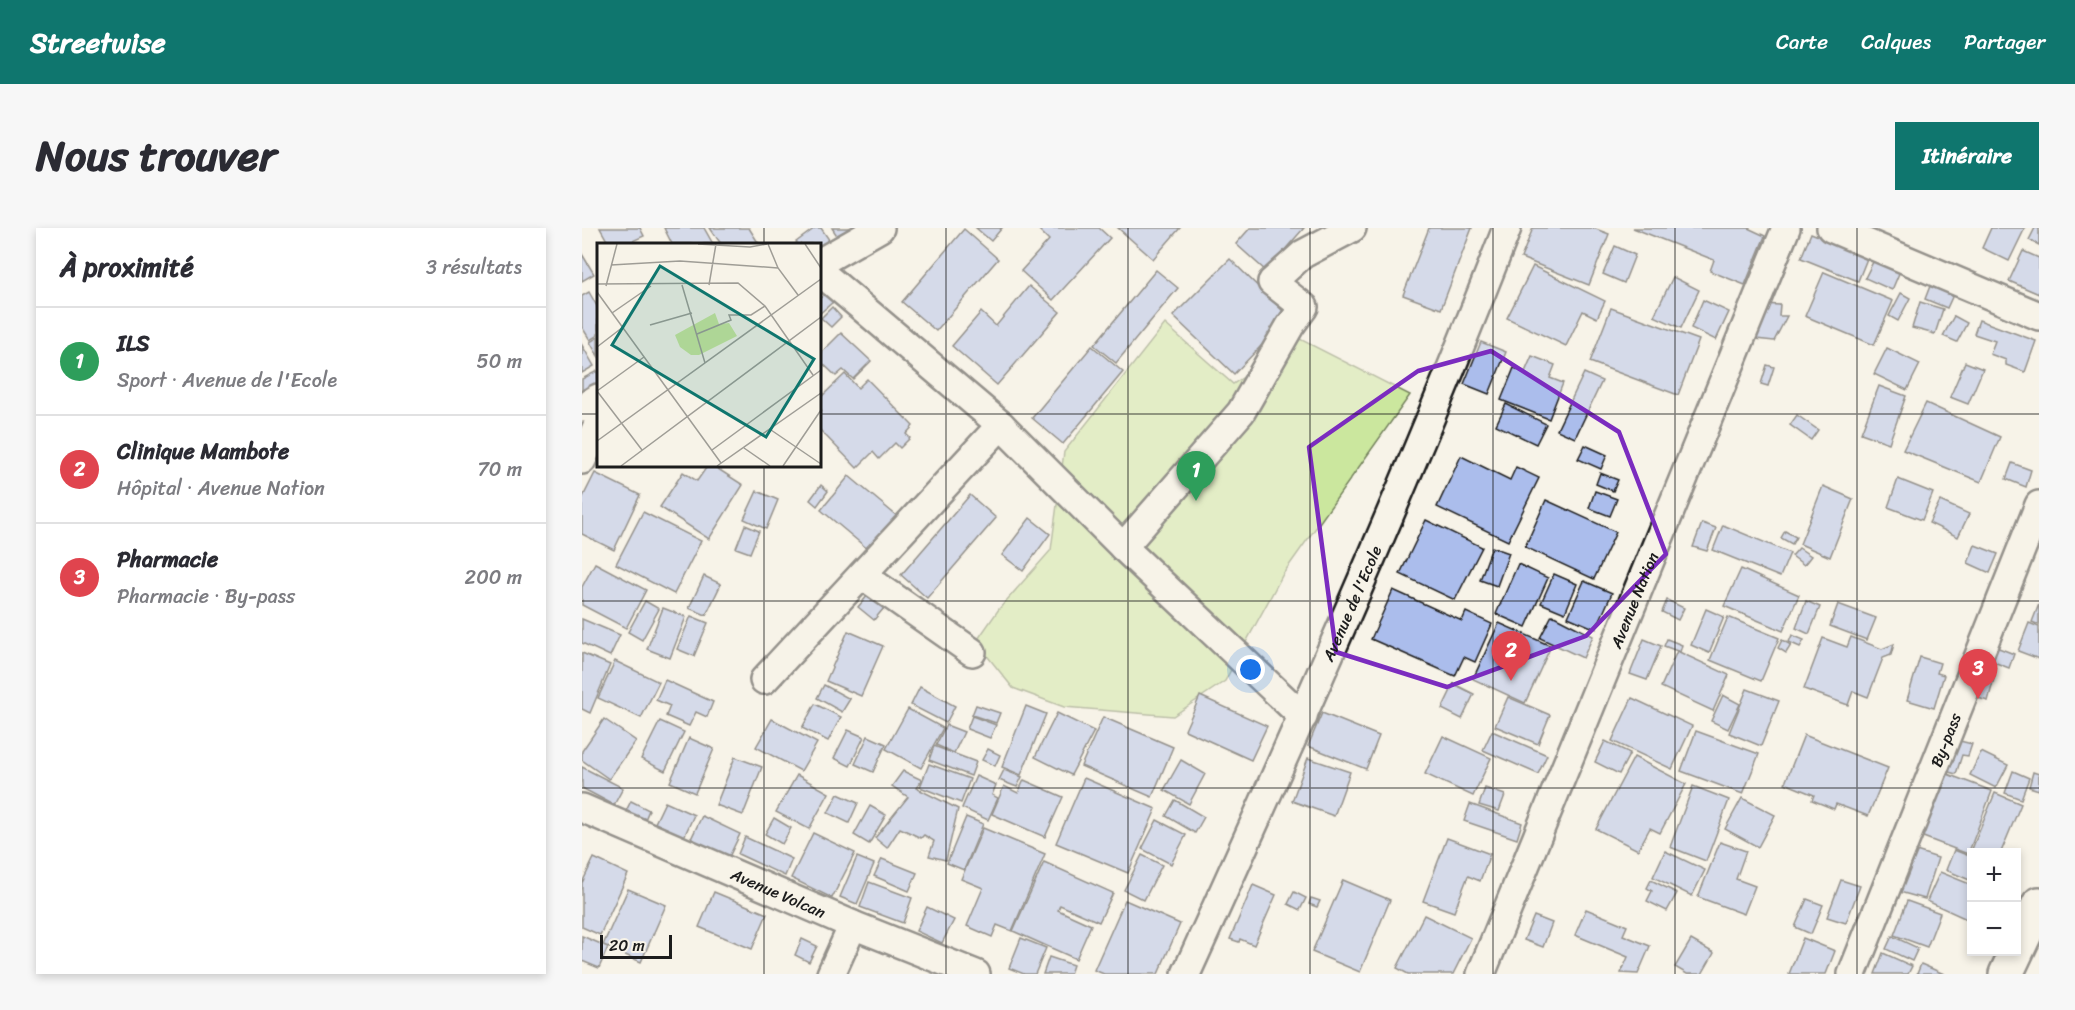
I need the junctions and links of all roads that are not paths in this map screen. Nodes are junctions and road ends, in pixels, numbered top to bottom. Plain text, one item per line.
1 (880, 228) edge
2 (1352, 228) edge
3 (1507, 228) edge
4 (1786, 228) edge
5 (1831, 228) edge
6 (820, 262) edge
7 (820, 272) edge
8 (2039, 316) edge
9 (597, 399) edge
10 (582, 408) edge
11 (1001, 425) junction
12 (597, 426) edge
13 (582, 460) edge
14 (2039, 505) edge
15 (1123, 547) junction
16 (862, 575) junction
17 (972, 652) dead end
18 (764, 680) dead end
19 (1303, 717) junction
20 (582, 808) edge
21 (2039, 904) edge
22 (853, 925) junction
23 (831, 974) edge
24 (976, 974) edge
25 (1186, 974) edge
26 (1481, 974) edge
27 (1852, 974) edge
28 (2006, 974) edge

1 - 6 street
2 - 15 street
3 - 19 street, Avenue de l'Ecole
4 - 26 street, Avenue Nation
5 - 8 street
7 - 11 street
9 - 10 street
11 - 15 street
11 - 16 street
12 - 13 street
14 - 27 street, By-pass
15 - 19 street
16 - 17 street
16 - 18 street
19 - 25 street, Avenue de l'Ecole
20 - 22 street, Avenue Volcan
21 - 28 highway
22 - 23 street
22 - 24 street, Avenue Volcan

